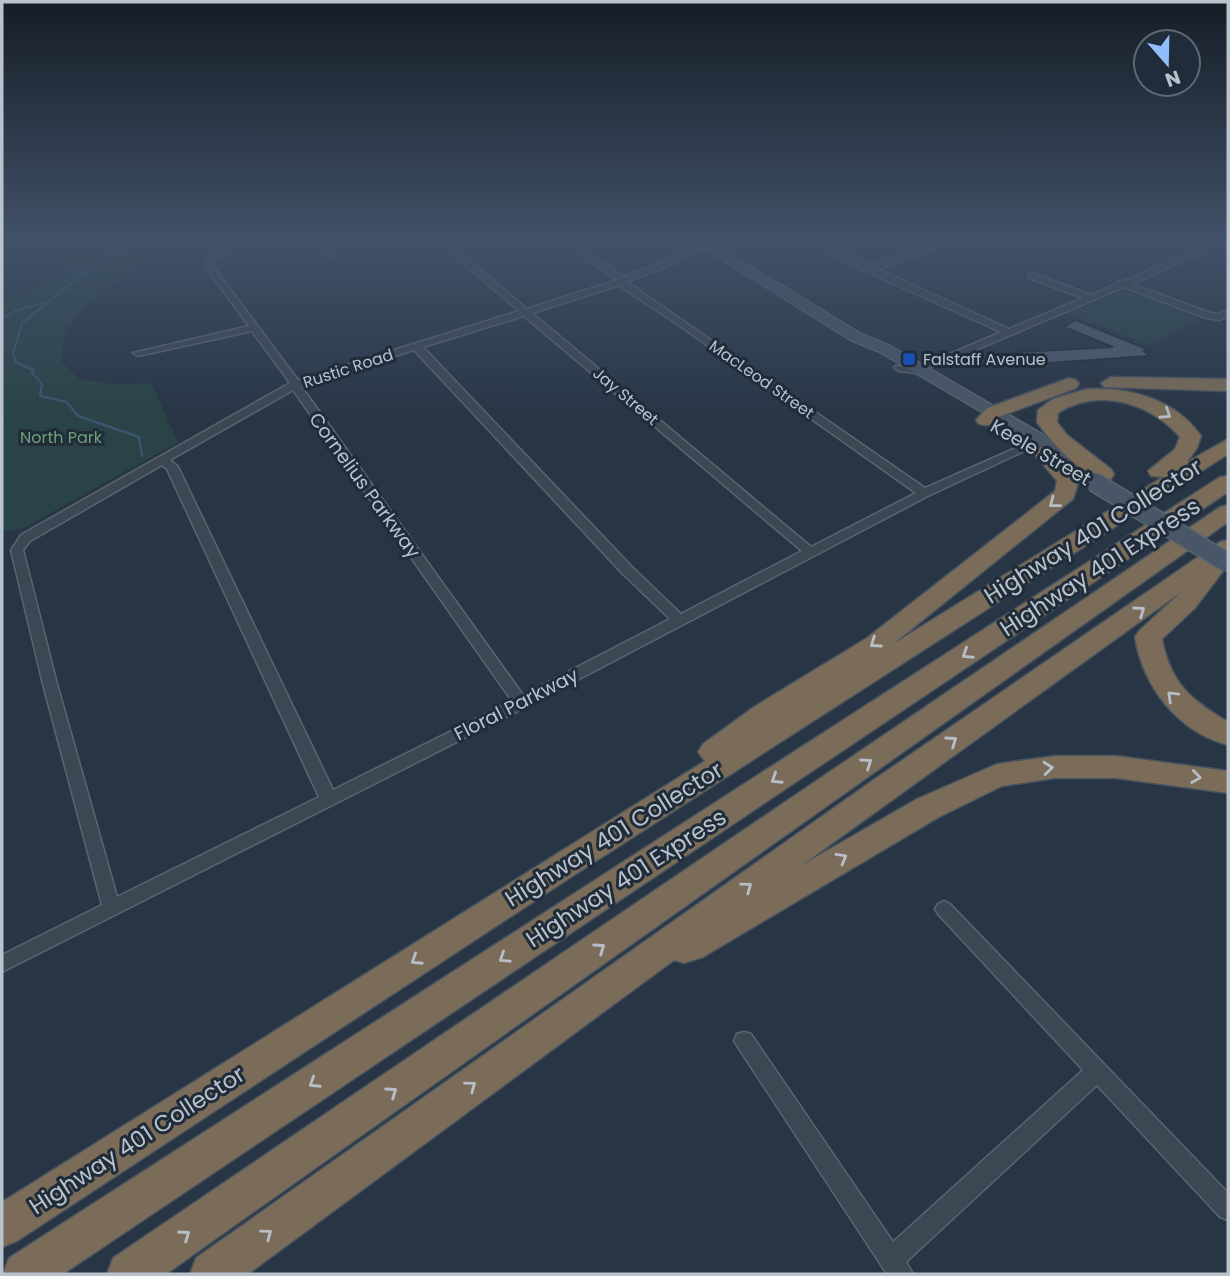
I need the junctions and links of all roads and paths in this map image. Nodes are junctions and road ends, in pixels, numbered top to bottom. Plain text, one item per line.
1 (235, 301) edge
2 (513, 301) edge
3 (563, 301) edge
4 (648, 301) edge
5 (796, 301) edge
6 (938, 301) edge
7 (1081, 301) edge
8 (1168, 301) edge
9 (527, 312) junction
10 (1228, 313) edge
11 (254, 328) junction
12 (1008, 332) junction
13 (856, 337) junction
14 (416, 346) junction
15 (138, 353) dead end
16 (899, 368) junction
17 (920, 370) junction
18 (296, 384) junction
19 (1228, 385) edge
20 (990, 416) junction
21 (1228, 445) edge
22 (1036, 448) junction
23 (163, 460) junction
24 (1098, 478) junction
25 (1228, 482) edge
26 (925, 493) junction
27 (1228, 512) edge
28 (1228, 549) edge
29 (810, 552) junction
30 (1228, 563) edge
31 (1022, 575) junction
32 (679, 620) junction
33 (521, 703) junction
34 (1228, 735) edge
35 (1228, 782) edge
36 (329, 800) junction
37 (556, 870) junction
38 (111, 907) junction
39 (944, 909) dead end
40 (652, 955) junction
41 (2, 964) edge
42 (744, 1041) dead end
43 (1097, 1071) junction
44 (1228, 1209) edge
45 (2, 1226) edge
46 (896, 1267) edge
47 (25, 1274) edge
48 (129, 1274) edge
49 (212, 1274) edge

1 - 11 street, Cornelius Parkway
2 - 9 street, Jay Street
3 - 9 street, Rustic Road
4 - 26 street, MacLeod Street
5 - 13 main road, Keele Street
6 - 12 street
7 - 12 street
8 - 10 street
9 - 14 street, Rustic Road
9 - 29 street, Jay Street
11 - 15 street
11 - 18 street, Cornelius Parkway
12 - 17 street
13 - 16 main road, Keele Street
13 - 17 main road, Keele Street
14 - 18 street, Rustic Road
14 - 32 street
16 - 17 street
16 - 20 main road, Keele Street
17 - 20 main road, Keele Street
18 - 23 street, Rustic Road
18 - 33 street, Cornelius Parkway
19 - 20 highway
20 - 22 main road, Keele Street
20 - 24 main road, Keele Street
21 - 31 highway, Highway 401 Collector
22 - 24 main road, Keele Street
22 - 26 street, Floral Parkway
22 -> 37 highway
23 - 36 street
23 - 38 street, Rustic Road
24 - 28 main road, Keele Street
24 - 30 main road, Keele Street, bridge
24 -> 31 highway
25 -> 47 highway, Highway 401 Express
26 - 29 street, Floral Parkway
48 -> 27 highway, Highway 401 Express
34 -> 28 highway
40 -> 28 highway
29 - 32 street, Floral Parkway
31 - 37 highway, Highway 401 Collector
32 - 33 street, Floral Parkway
33 - 36 street, Floral Parkway
40 -> 35 highway
36 - 38 street, Floral Parkway
37 -> 45 highway, Highway 401 Collector
38 - 41 street, Floral Parkway
39 - 43 street
49 -> 40 highway
42 - 46 street
43 - 44 street
43 - 46 street

